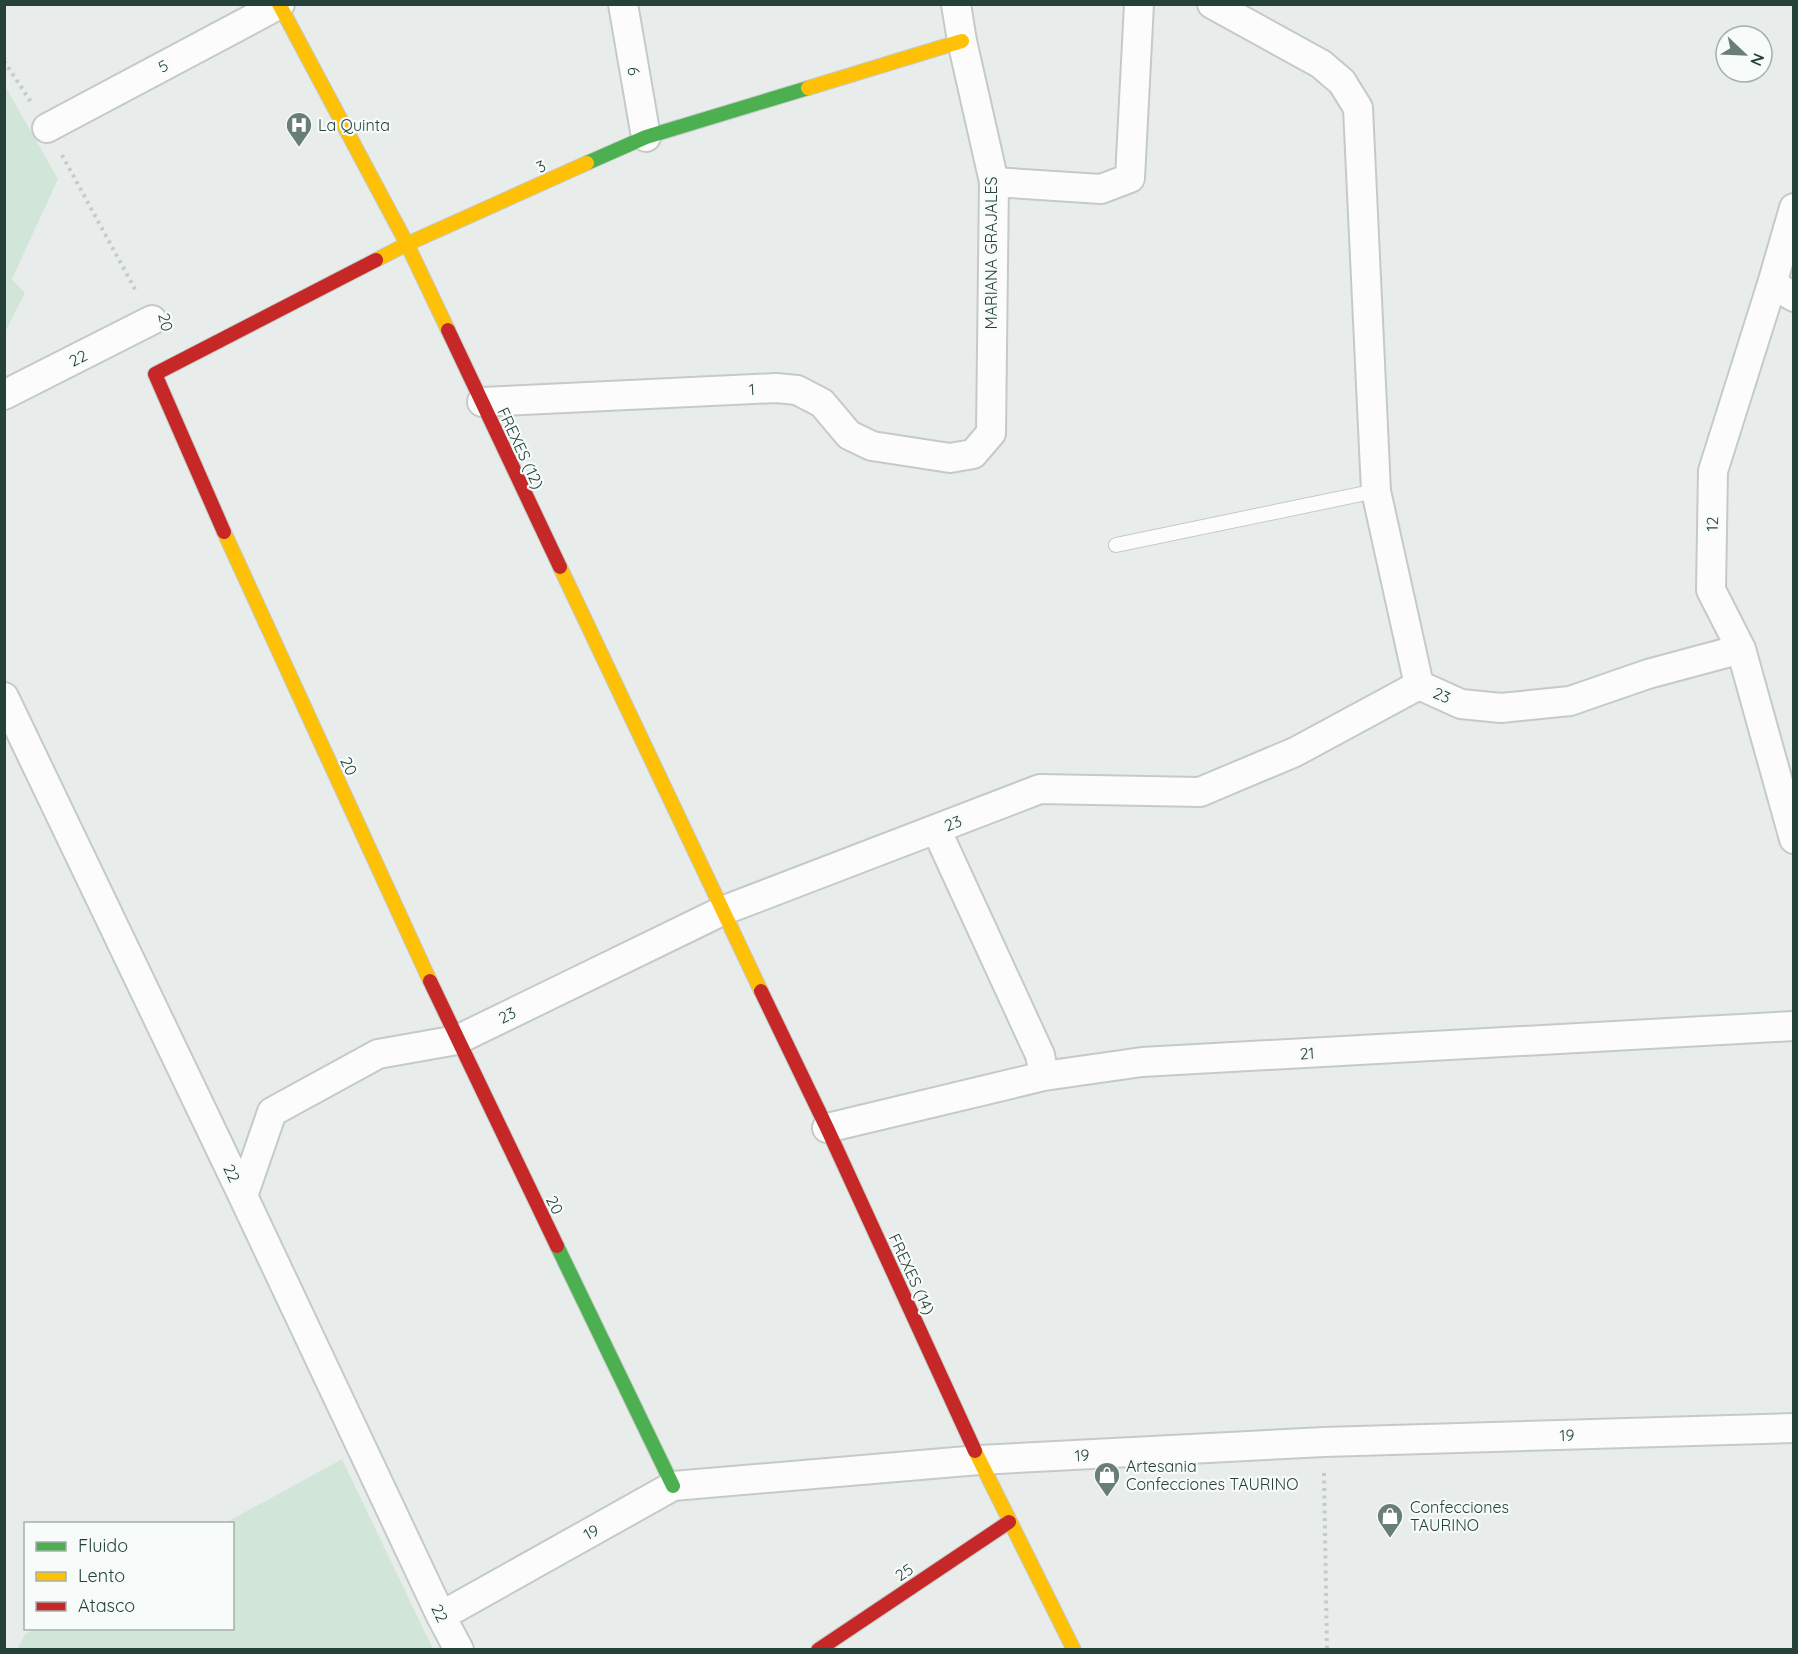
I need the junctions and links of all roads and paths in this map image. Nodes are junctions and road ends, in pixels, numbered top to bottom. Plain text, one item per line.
1 (623, 4) edge
2 (956, 4) edge
3 (1139, 4) edge
4 (1212, 4) edge
5 (279, 5) edge
6 (962, 41) junction
7 (4, 61) edge
8 (47, 128) junction
9 (646, 137) junction
10 (994, 182) junction
11 (1794, 208) edge
12 (407, 244) junction
13 (1783, 291) edge
14 (152, 320) joint
15 (155, 374) joint
16 (4, 395) edge
17 (482, 402) junction
18 (991, 433) joint
19 (1376, 491) junction
20 (1116, 545) dead end
21 (1741, 649) junction
22 (1419, 685) junction
23 (4, 697) edge
24 (936, 829) junction
25 (1794, 839) edge
26 (722, 911) junction
27 (1794, 1026) edge
28 (457, 1040) junction
29 (1044, 1076) junction
30 (827, 1128) junction
31 (243, 1196) junction
32 (1794, 1428) edge
33 (1324, 1442) junction
34 (979, 1460) junction
35 (673, 1486) junction
36 (1009, 1522) junction
37 (441, 1616) junction
38 (459, 1650) edge
39 (818, 1650) edge
40 (1074, 1650) edge
41 (1327, 1650) edge

1 - 9 street, 6
2 - 6 street, MARIANA GRAJALES
3 - 10 street
4 - 19 street
5 - 8 street, 5
5 - 12 street, FREXES (12)
6 - 9 street, 3
6 - 10 street, MARIANA GRAJALES
7 - 8 path, 20
8 - 14 path, 20
9 - 12 street, 3
10 - 18 street, MARIANA GRAJALES
11 - 13 street, 12
12 - 15 street, 3
12 - 17 street, FREXES (12)
13 - 21 street, 12
14 - 16 street, 22
15 - 28 street, 20
17 - 18 street, 1
17 - 26 street, FREXES (12)
19 - 20 lane
19 - 22 street
21 - 22 street, 23
21 - 25 street, 12
22 - 24 street, 23
23 - 31 street, 22
24 - 26 street, 23
24 - 29 street
26 - 28 street, 23
26 - 30 street, FREXES (14)
27 - 29 street, 21
28 - 31 street, 23
28 - 35 street, 20
29 - 30 street, 21
30 - 34 street, FREXES (14)
31 - 37 street, 22
32 - 33 street, 19
33 - 34 street, 19
33 - 41 path
34 - 35 street, 19
34 - 36 street, FREXES (14)
35 - 37 street, 19
36 - 39 street, 25
36 - 40 street, FREXES (14)
37 - 38 street, 22

